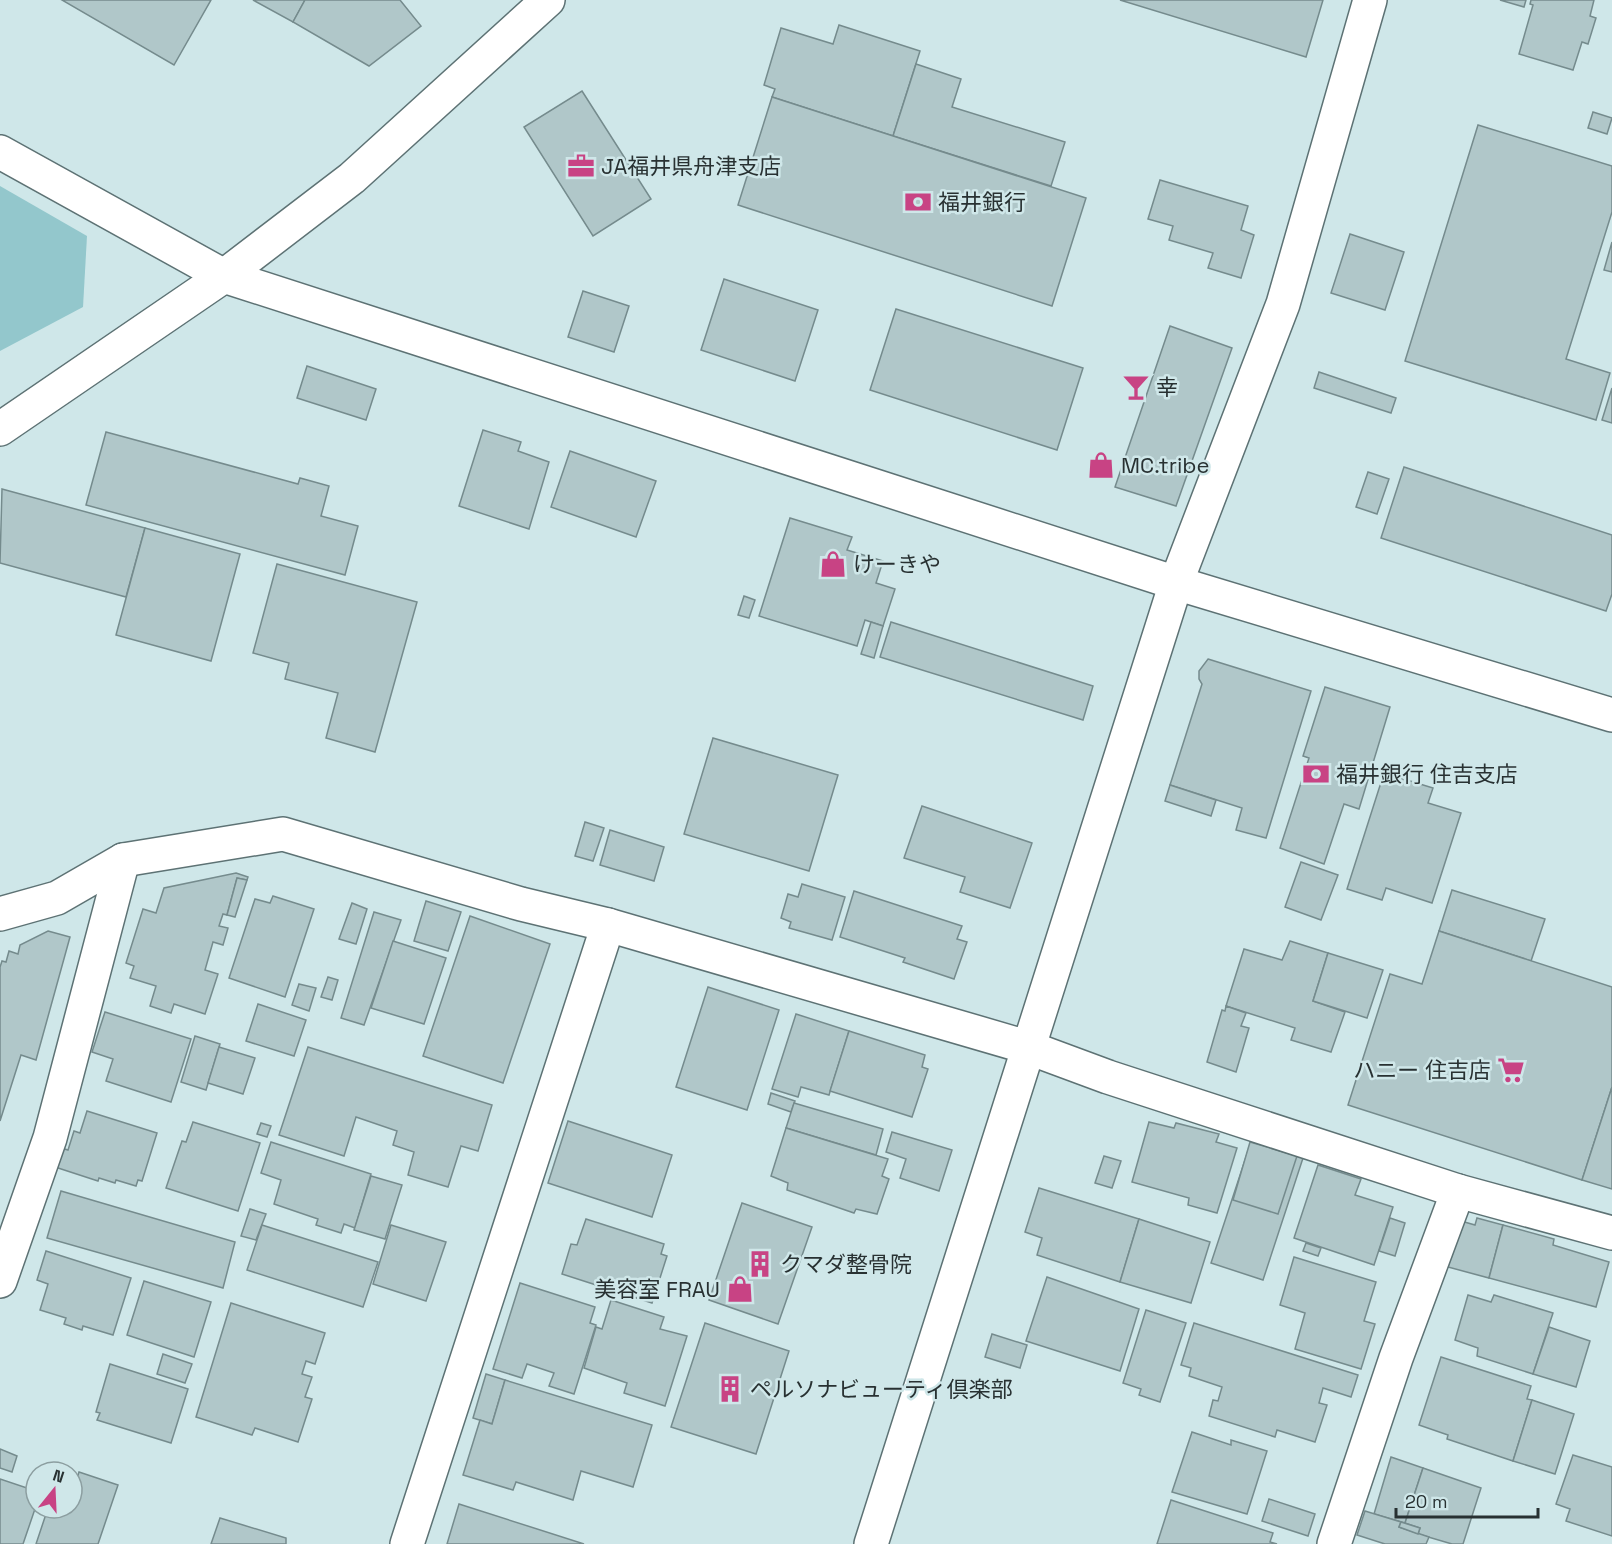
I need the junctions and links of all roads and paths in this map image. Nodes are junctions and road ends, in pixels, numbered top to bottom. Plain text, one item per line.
1 (548, 0) edge
2 (1370, 0) edge
3 (0, 153) edge
4 (224, 276) junction
5 (0, 429) edge
6 (1176, 583) junction
7 (1612, 715) edge
8 (123, 860) junction
9 (0, 914) edge
10 (608, 925) junction
11 (1027, 1047) junction
12 (1458, 1191) junction
13 (1612, 1233) edge
14 (0, 1281) edge
15 (407, 1544) edge
16 (870, 1544) edge
17 (1334, 1544) edge

1 - 4 street
2 - 6 street
3 - 4 street
4 - 5 street
4 - 6 street
6 - 7 street
6 - 11 street
8 - 9 street
8 - 10 street
8 - 14 street
10 - 11 street
10 - 15 street
11 - 12 street
11 - 16 street
12 - 13 street
12 - 17 street

